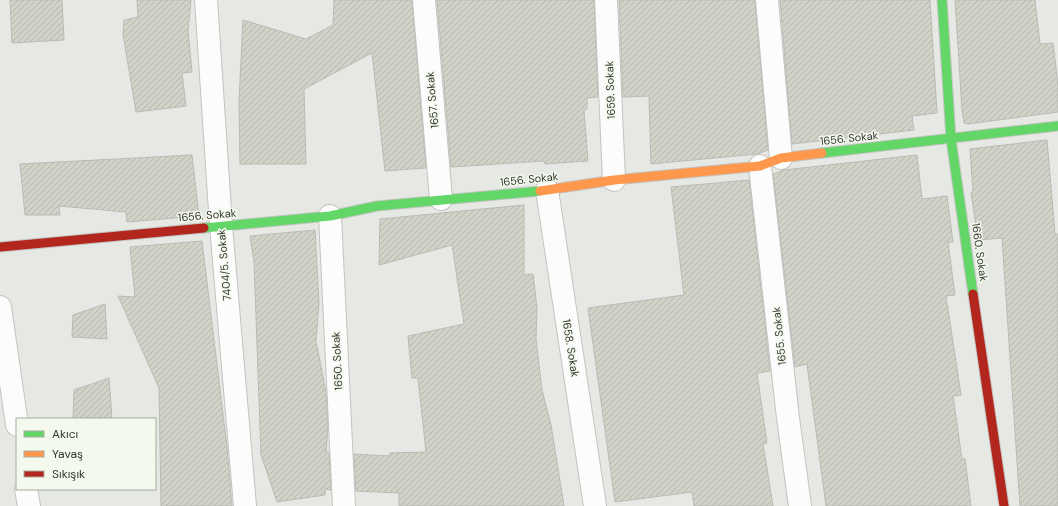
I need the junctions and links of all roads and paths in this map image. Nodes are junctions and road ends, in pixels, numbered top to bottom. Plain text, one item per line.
1 (206, 0) edge
2 (424, 0) edge
3 (606, 0) edge
4 (767, 0) edge
5 (942, 0) edge
6 (1058, 126) edge
7 (951, 139) junction
8 (782, 158) junction
9 (760, 166) junction
10 (614, 180) junction
11 (547, 190) junction
12 (441, 199) junction
13 (330, 216) junction
14 (220, 226) junction
15 (0, 247) edge
16 (0, 307) edge
17 (16, 418) edge
18 (26, 490) edge
19 (29, 506) edge
20 (245, 506) edge
21 (344, 506) edge
22 (595, 506) edge
23 (800, 506) edge
24 (1004, 506) edge

1 - 14 street, 7404/5. Sokak
2 - 12 street, 1657. Sokak
3 - 10 street, 1659. Sokak
4 - 8 street
5 - 7 street, 1660. Sokak
6 - 7 street, 1656. Sokak
7 - 8 street, 1656. Sokak
7 - 24 street, 1660. Sokak
8 - 9 street, 1656. Sokak
9 - 10 street, 1656. Sokak
9 - 23 street, 1655. Sokak
10 - 11 street, 1656. Sokak
11 - 12 street, 1656. Sokak
11 - 22 street, 1658. Sokak
12 - 13 street, 1656. Sokak
13 - 14 street, 1656. Sokak
13 - 21 street, 1650. Sokak
14 - 15 street, 1656. Sokak
14 - 20 street, 7404/5. Sokak
16 - 17 street
18 - 19 street

